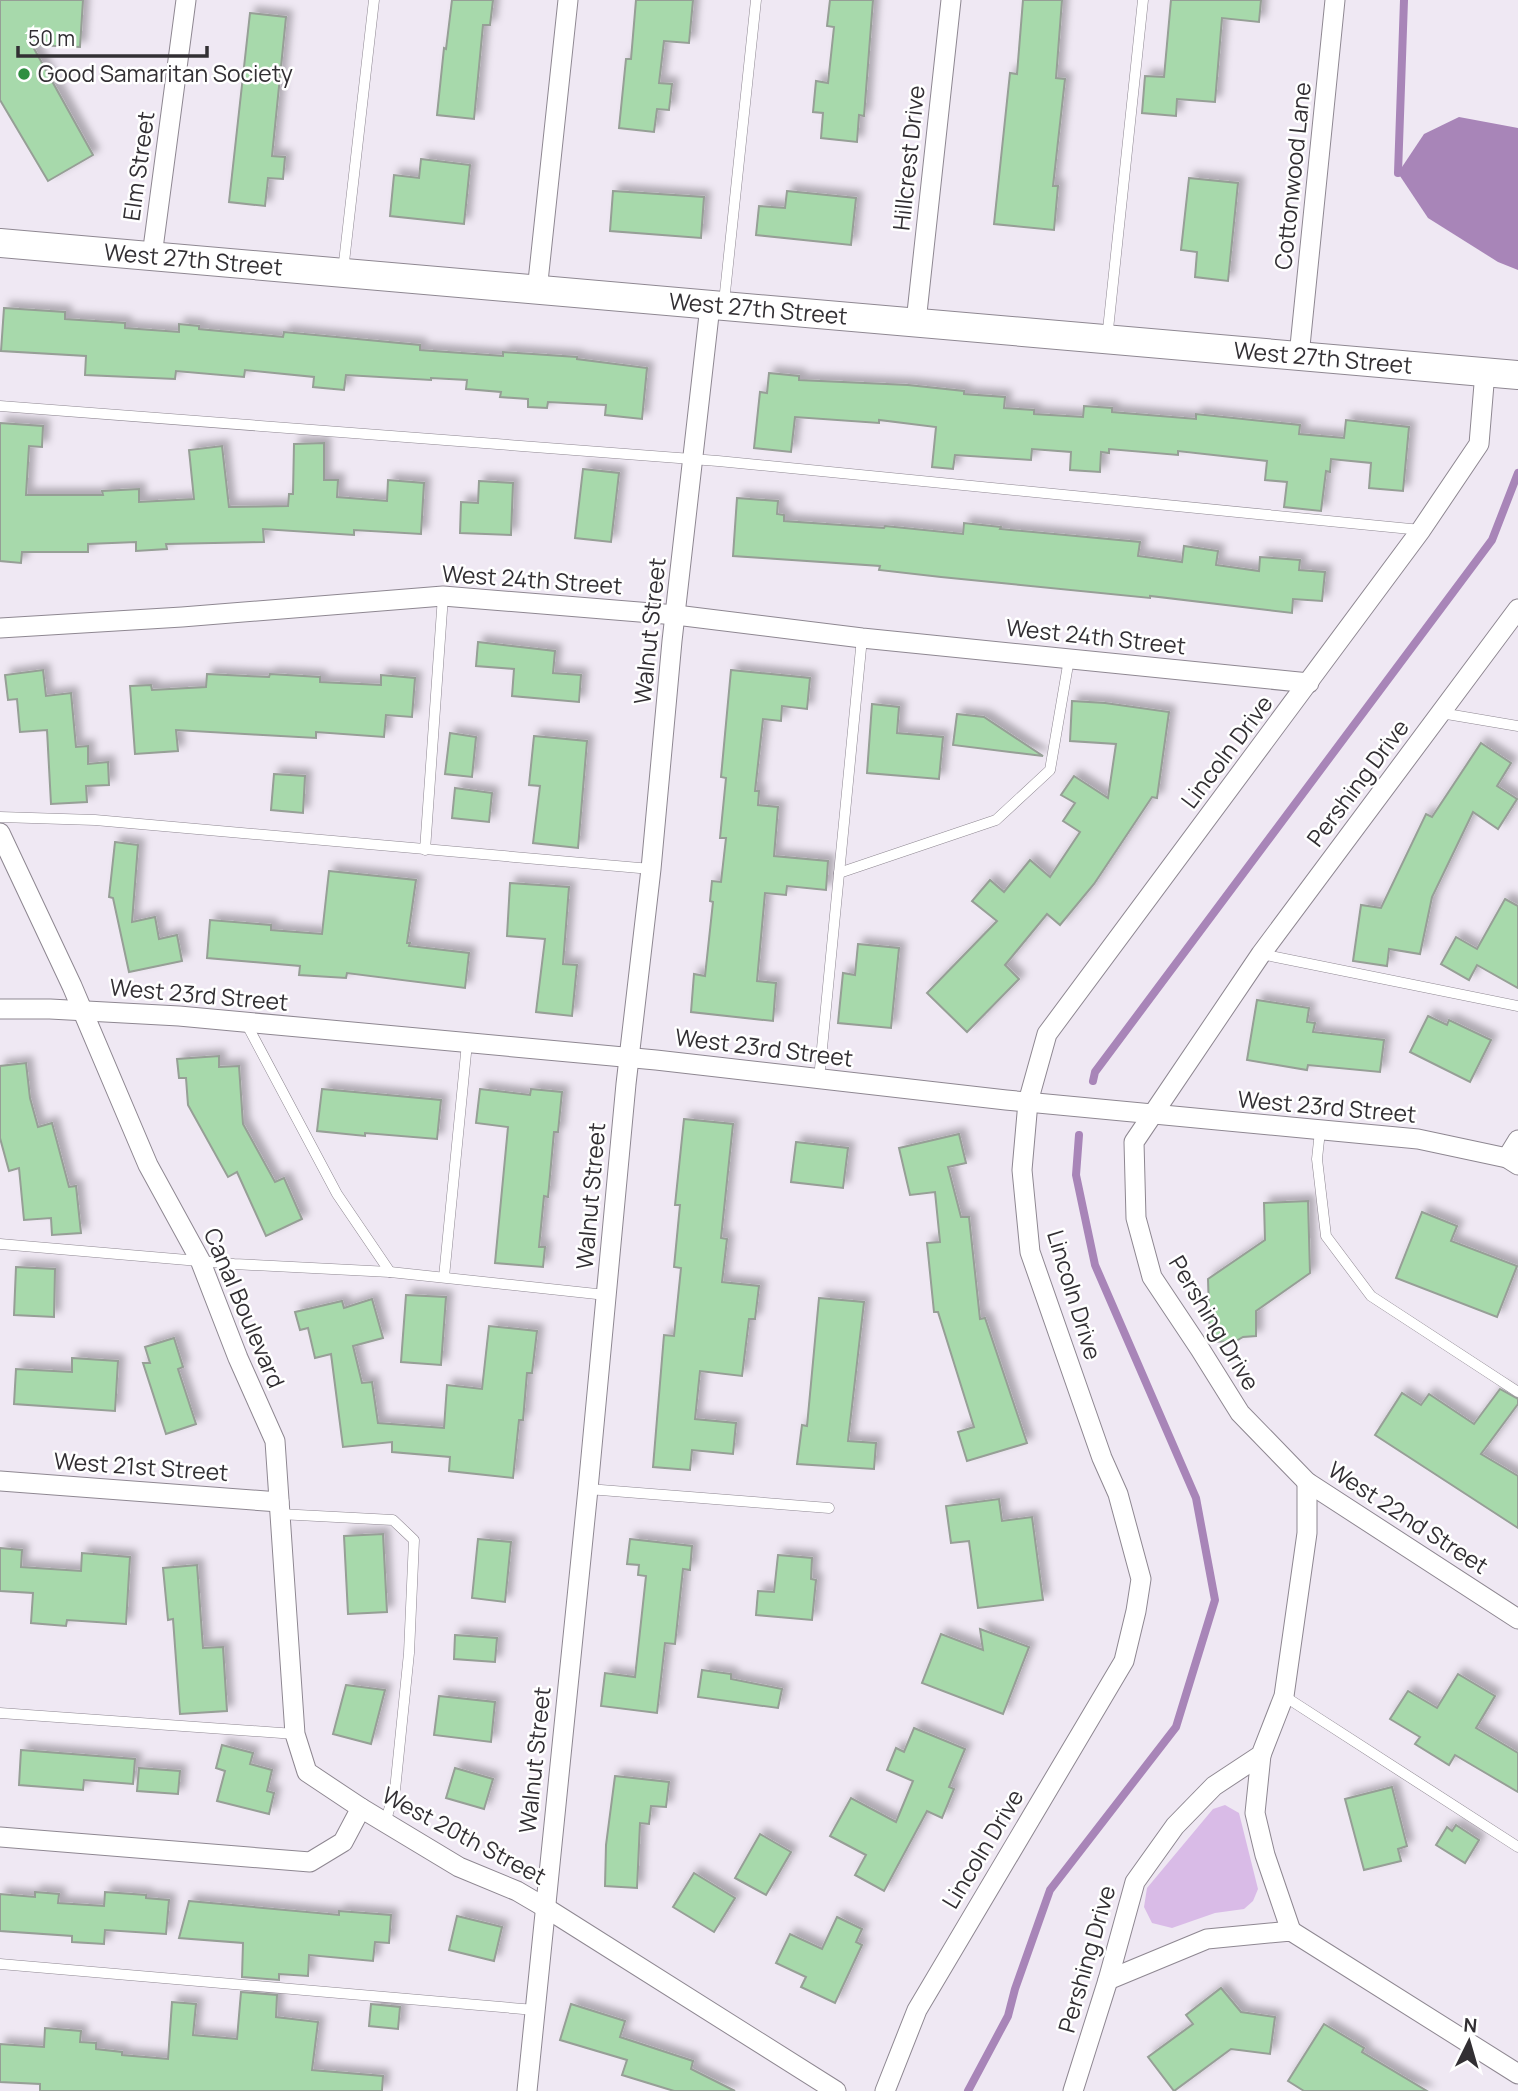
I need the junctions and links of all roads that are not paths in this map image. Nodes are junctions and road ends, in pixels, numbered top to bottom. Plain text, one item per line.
1 (186, 0) edge
2 (374, 0) edge
3 (568, 0) edge
4 (756, 0) edge
5 (951, 0) edge
6 (1143, 0) edge
7 (1335, 0) edge
8 (0, 243) edge
9 (152, 256) junction
10 (342, 274) junction
11 (537, 291) junction
12 (716, 306) junction
13 (916, 322) junction
14 (1107, 339) junction
15 (1299, 356) junction
16 (1485, 372) junction
17 (1518, 375) edge
18 (0, 406) edge
19 (693, 459) junction
20 (1421, 530) junction
21 (443, 596) junction
22 (1518, 609) edge
23 (676, 615) junction
24 (0, 628) edge
25 (862, 638) junction
26 (1069, 659) junction
27 (1309, 683) junction
28 (1440, 713) junction
29 (1518, 726) edge
30 (0, 817) edge
31 (0, 834) edge
32 (425, 850) junction
33 (651, 869) junction
34 (839, 873) junction
35 (1261, 954) junction
36 (1518, 1006) edge
37 (0, 1009) edge
38 (81, 1010) junction
39 (245, 1023) junction
40 (467, 1043) junction
41 (629, 1059) junction
42 (819, 1079) junction
43 (1028, 1102) junction
44 (1154, 1113) junction
45 (1320, 1131) junction
46 (1518, 1140) edge
47 (1512, 1162) edge
48 (0, 1244) edge
49 (200, 1260) junction
50 (390, 1272) junction
51 (444, 1277) junction
52 (606, 1295) junction
53 (1518, 1392) edge
54 (0, 1481) edge
55 (1307, 1482) junction
56 (588, 1489) junction
57 (279, 1508) junction
58 (829, 1508) dead end
59 (1518, 1619) edge
60 (1284, 1696) junction
61 (0, 1713) edge
62 (295, 1734) junction
63 (1261, 1755) junction
64 (361, 1808) junction
65 (385, 1823) junction
66 (0, 1837) edge
67 (1518, 1847) edge
68 (546, 1908) junction
69 (1291, 1931) junction
70 (0, 1964) edge
71 (1108, 1980) junction
72 (535, 2010) junction
73 (1518, 2074) edge
74 (527, 2091) edge
75 (836, 2091) edge
76 (885, 2091) edge
77 (1073, 2091) edge

1 - 9 street, Elm Street
2 - 10 lane
3 - 11 street
4 - 12 lane
5 - 13 street, Hillcrest Drive
6 - 14 lane
7 - 15 street, Cottonwood Lane
8 - 9 main road, West 27th Street
9 - 10 main road, West 27th Street
10 - 11 main road, West 27th Street
11 - 12 main road, West 27th Street
12 - 13 main road, West 27th Street
12 - 19 street, Walnut Street
13 - 14 main road, West 27th Street
14 - 15 main road, West 27th Street
15 - 16 main road, West 27th Street
16 - 17 main road, West 27th Street
16 - 20 street, Lincoln Drive
18 - 19 lane
19 - 20 lane
19 - 23 street, Walnut Street
20 - 27 street, Lincoln Drive
21 - 23 street, West 24th Street
21 - 24 street, West 24th Street
21 - 32 lane
22 - 28 street, Pershing Drive
23 - 25 street, West 24th Street
23 - 33 street, Walnut Street
25 - 26 street, West 24th Street
25 - 34 lane
26 - 27 street, West 24th Street
26 - 34 lane
27 - 43 street, Lincoln Drive
28 - 29 lane
28 - 35 street, Pershing Drive
30 - 32 lane
31 - 38 street, Canal Boulevard
32 - 33 lane
33 - 41 street, Walnut Street
34 - 42 lane
35 - 36 lane
35 - 44 street, Pershing Drive
37 - 38 street, West 23rd Street
38 - 39 street, West 23rd Street
38 - 49 street, Canal Boulevard
39 - 40 street, West 23rd Street
39 - 50 lane
40 - 41 street, West 23rd Street
40 - 51 lane
41 - 42 street, West 23rd Street
41 - 52 street, Walnut Street
42 - 43 street, West 23rd Street
43 - 44 street, West 23rd Street
43 - 76 street, Lincoln Drive
44 - 45 street, West 23rd Street
44 - 55 street, Pershing Drive
45 - 47 street, West 23rd Street
45 - 53 lane
46 - 47 street
48 - 49 lane
49 - 50 lane
49 - 57 street, Canal Boulevard
50 - 51 lane
51 - 52 lane
52 - 56 street, Walnut Street
54 - 57 street, West 21st Street
55 - 59 street, West 22nd Street
55 - 60 street
56 - 58 lane
56 - 68 street, Walnut Street
57 - 62 street, Canal Boulevard
57 - 65 lane
60 - 63 street
60 - 67 lane
61 - 62 lane
62 - 64 street, Canal Boulevard
63 - 69 street
63 - 71 street, Pershing Drive
64 - 65 street, West 20th Street
64 - 66 street, West 20th Street
65 - 68 street, West 20th Street
68 - 72 street, Walnut Street
68 - 75 street, West 20th Street
69 - 71 street
69 - 73 street
70 - 72 lane
71 - 77 street, Pershing Drive
72 - 74 street, Walnut Street

